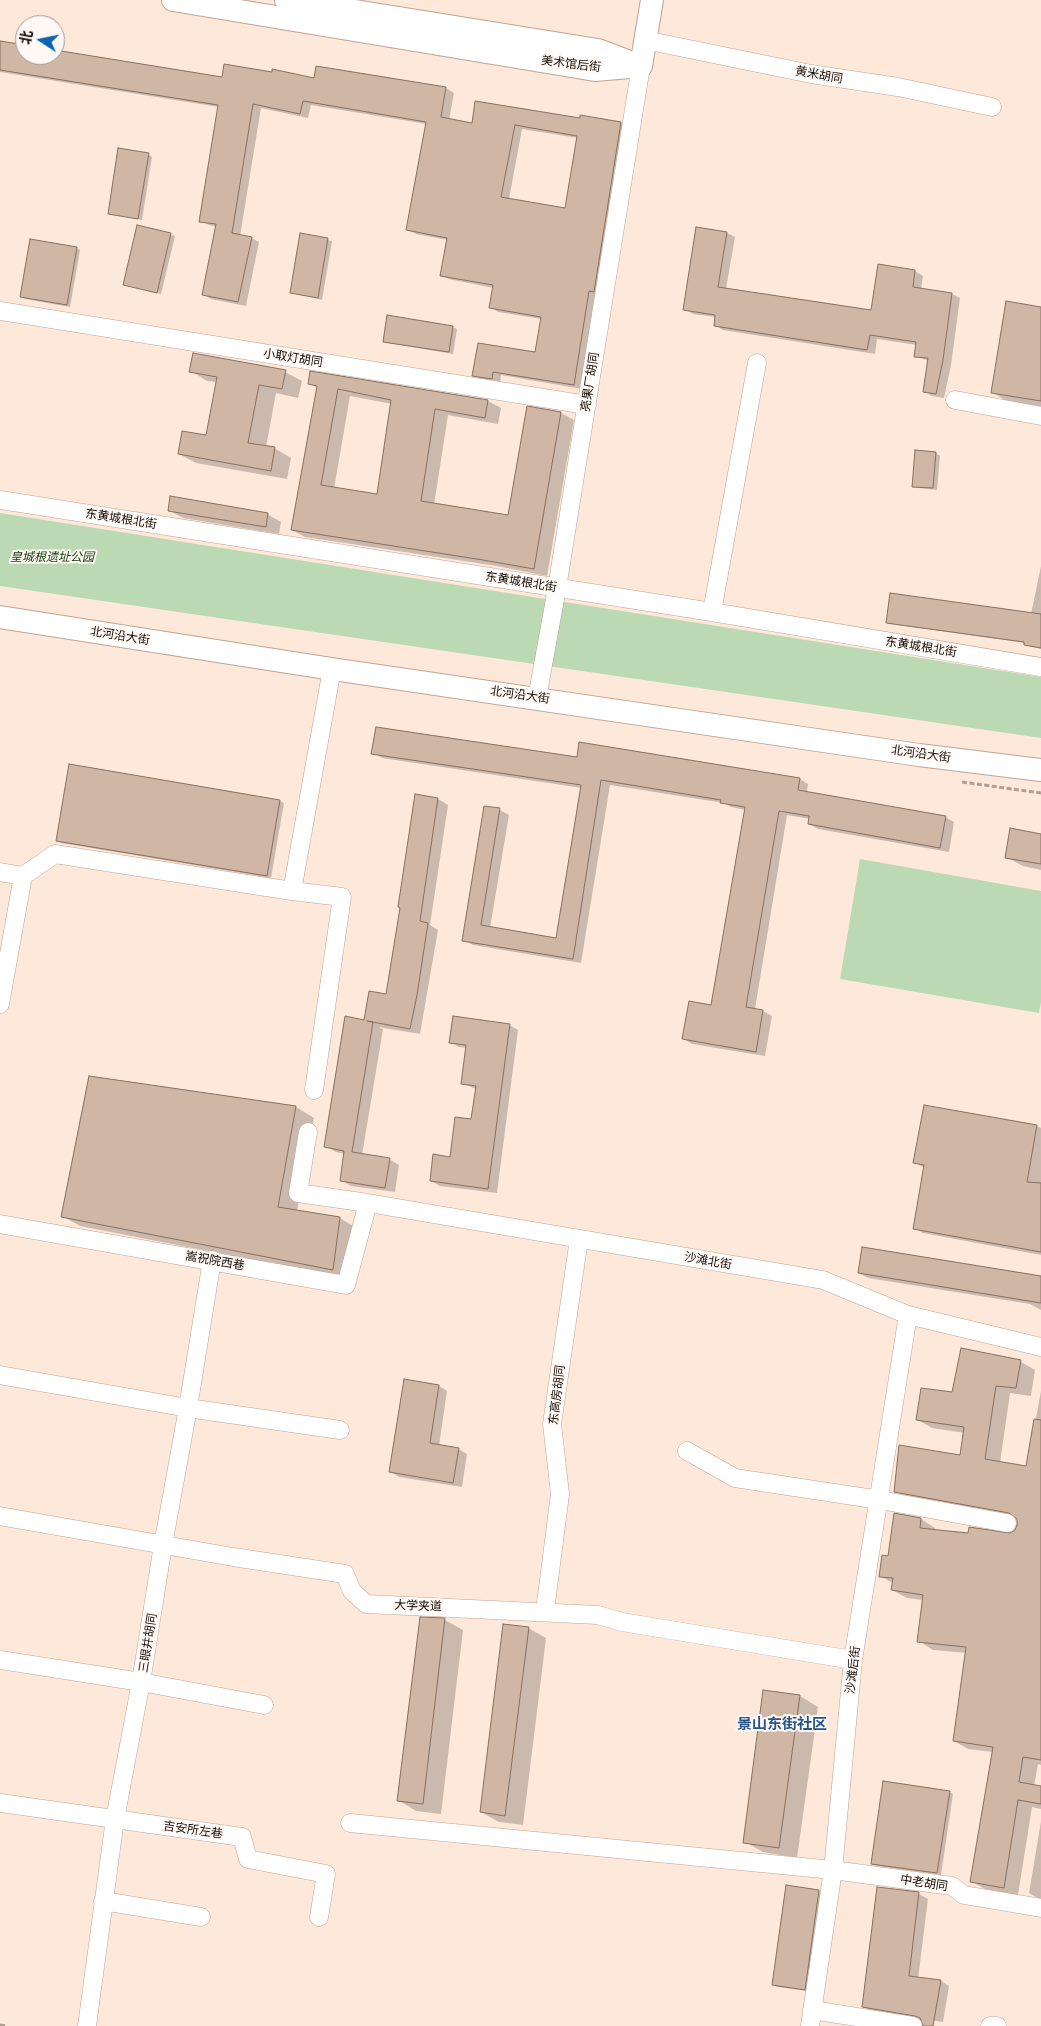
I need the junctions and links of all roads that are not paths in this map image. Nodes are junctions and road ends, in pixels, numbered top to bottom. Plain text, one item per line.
1 (173, 0) edge
2 (286, 0) edge
3 (652, 0) edge
4 (645, 40) junction
5 (641, 66) junction
6 (992, 108) dead end
7 (0, 311) edge
8 (756, 363) dead end
9 (955, 400) dead end
10 (587, 405) junction
11 (1041, 416) edge
12 (0, 500) edge
13 (557, 588) junction
14 (712, 612) junction
15 (0, 620) edge
16 (1041, 667) edge
17 (332, 669) junction
18 (537, 698) junction
19 (1041, 770) edge
20 (0, 872) edge
21 (23, 876) junction
22 (292, 891) junction
23 (0, 1004) edge
24 (314, 1090) dead end
25 (308, 1132) dead end
26 (368, 1203) junction
27 (0, 1224) edge
28 (579, 1239) junction
29 (212, 1260) junction
30 (908, 1315) junction
31 (1041, 1347) edge
32 (0, 1375) edge
33 (188, 1408) junction
34 (340, 1430) dead end
35 (687, 1450) dead end
36 (880, 1500) junction
37 (0, 1516) edge
38 (1008, 1523) dead end
39 (163, 1545) junction
40 (545, 1611) junction
41 (0, 1660) edge
42 (853, 1660) junction
43 (141, 1682) junction
44 (264, 1705) dead end
45 (0, 1802) edge
46 (115, 1819) junction
47 (350, 1823) dead end
48 (833, 1870) junction
49 (103, 1901) junction
50 (1041, 1908) edge
51 (201, 1916) dead end
52 (319, 1917) dead end
53 (811, 2018) edge
54 (87, 2026) edge
55 (913, 2026) edge
56 (990, 2026) edge
57 (997, 2026) edge

1 - 5 main road, 美术馆后街
2 - 5 main road, 美术馆后街
3 - 4 main road
4 - 5 main road
4 - 6 street, 黄米胡同
5 - 10 street, 亮果厂胡同
7 - 10 street, 小取灯胡同
8 - 14 street
9 - 11 street
10 - 13 street, 亮果厂胡同
12 - 13 street, 东黄城根北街
13 - 14 street, 东黄城根北街
13 - 18 street, 亮果厂胡同
14 - 16 street, 东黄城根北街
15 - 17 main road, 北河沿大街
17 - 18 main road, 北河沿大街
17 - 22 street
18 - 19 main road, 北河沿大街
20 - 21 street
21 - 22 street
21 - 23 street
22 - 24 street
25 - 26 street, 沙滩北街
26 - 28 street, 沙滩北街
26 - 29 street, 嵩祝院西巷
27 - 29 street, 嵩祝院西巷
28 - 30 street, 沙滩北街
28 - 40 street, 东高房胡同
29 - 33 street, 三眼井胡同
30 - 31 street, 沙滩北街
30 - 36 street, 沙滩后街
32 - 33 street
33 - 34 street
33 - 39 street, 三眼井胡同
35 - 36 street
36 - 38 street
36 - 42 street, 沙滩后街
37 - 39 street, 大学夹道
39 - 40 street, 大学夹道
39 - 43 street, 三眼井胡同
40 - 42 street, 大学夹道
41 - 43 street
42 - 48 street, 沙滩后街
43 - 44 street
43 - 46 street, 三眼井胡同
45 - 46 street, 吉安所左巷
46 - 49 street, 三眼井胡同
46 - 52 street, 吉安所左巷
47 - 48 street, 中老胡同
48 - 50 street, 中老胡同
48 - 53 street, 沙滩后街
49 - 51 street
49 - 54 street, 三眼井胡同
53 - 55 street
56 - 57 street

